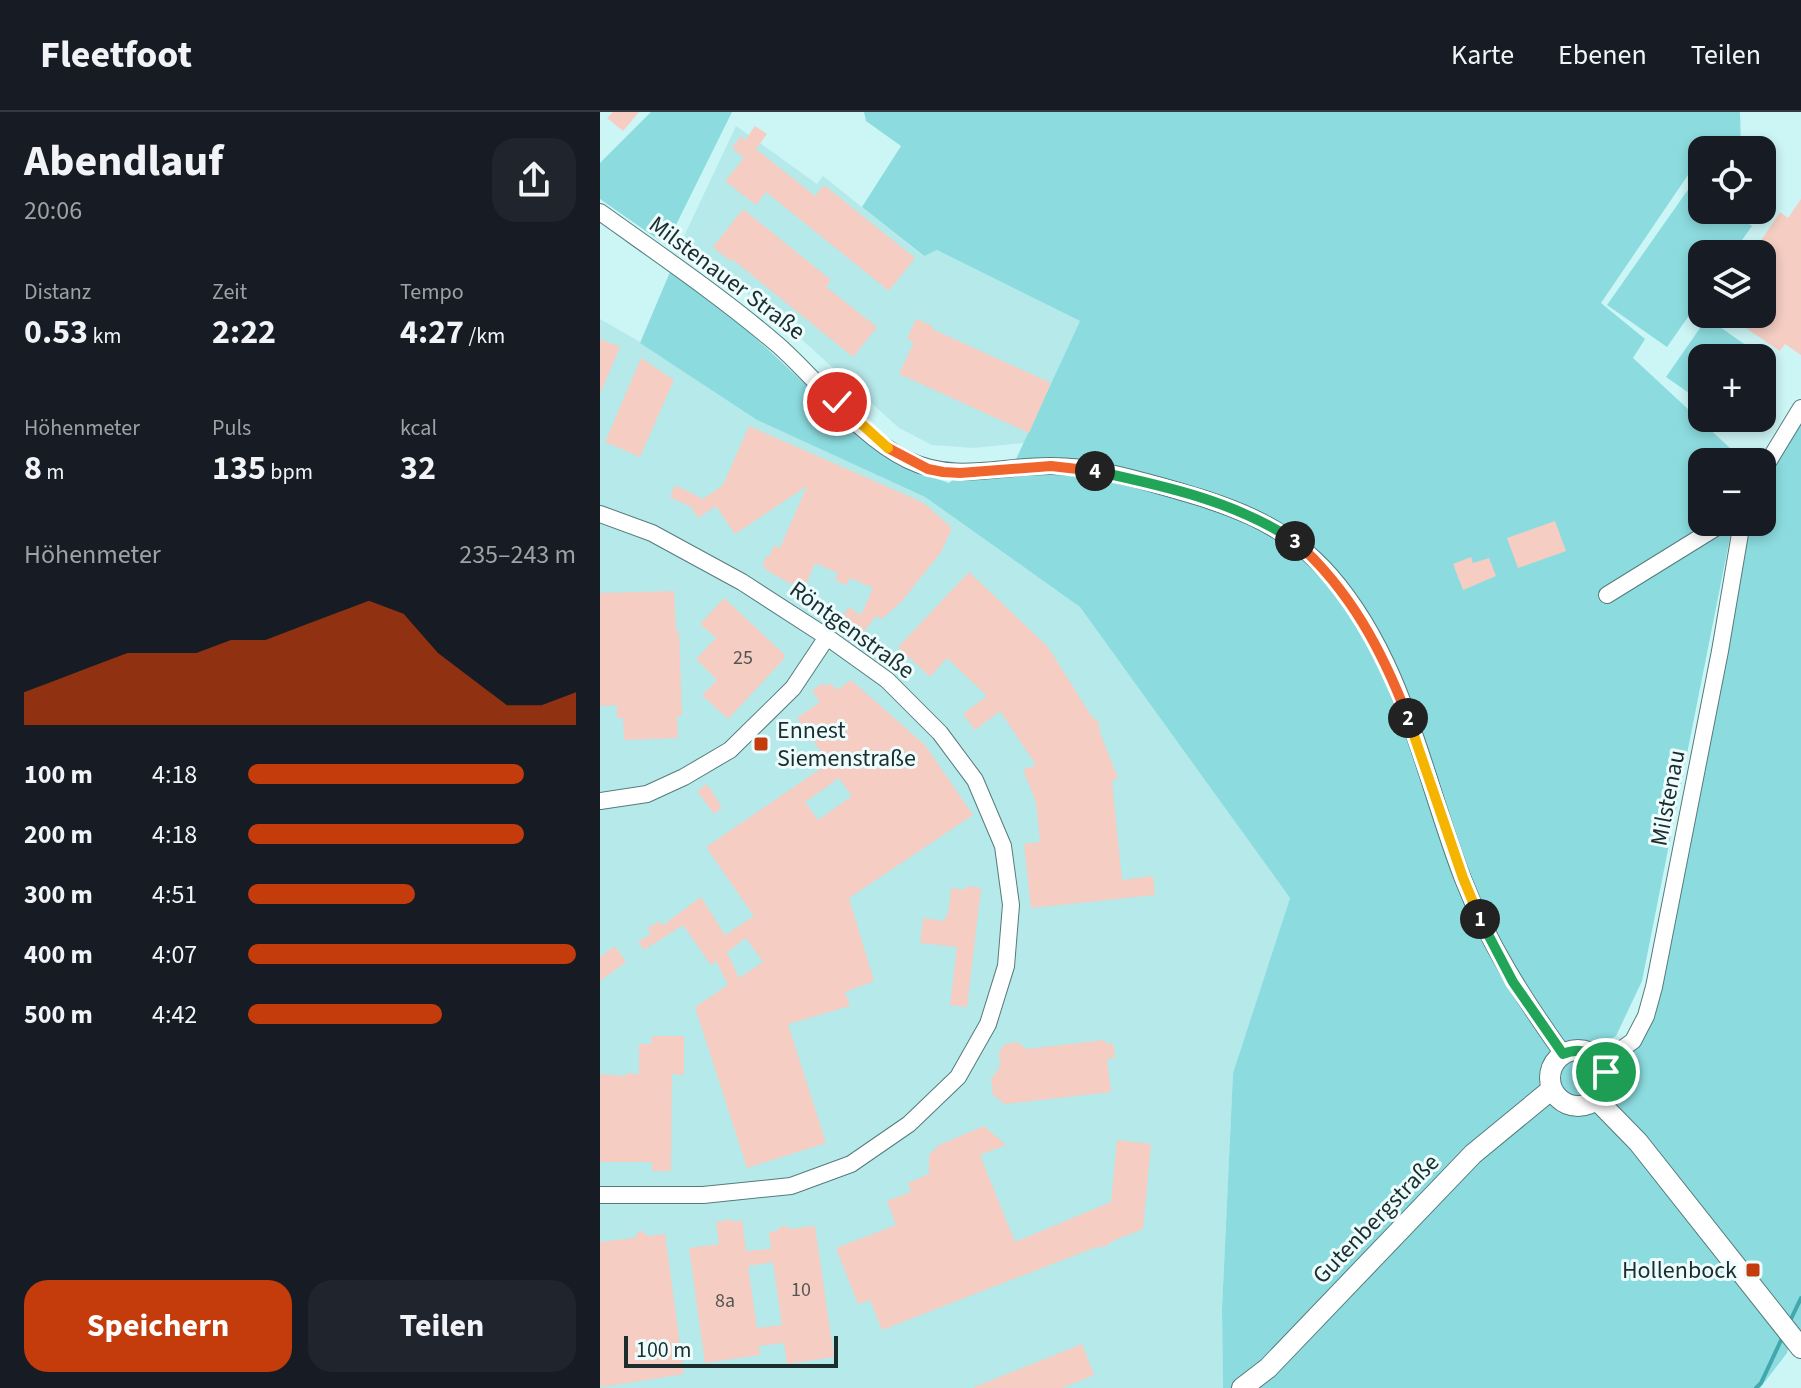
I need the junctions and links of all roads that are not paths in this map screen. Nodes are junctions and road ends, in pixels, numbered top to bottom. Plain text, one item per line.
1 (600, 212) edge
2 (1801, 408) edge
3 (1776, 449) edge
4 (600, 514) edge
5 (1702, 536) edge
6 (1740, 536) edge
7 (1607, 595) dead end
8 (827, 637) junction
9 (600, 801) edge
10 (1563, 1054) junction
11 (1602, 1063) junction
12 (1552, 1089) junction
13 (1597, 1100) junction
14 (600, 1195) edge
15 (1790, 1336) edge
16 (1242, 1388) edge

1 - 10 street, Milstenauer Straße
2 - 3 street
4 - 8 street, Röntgenstraße
5 - 7 street
6 - 11 street, Milstenau
8 - 9 street
8 - 14 street, Röntgenstraße
10 - 11 main road
10 - 12 main road
11 - 13 main road
12 - 13 main road
12 - 16 main road, Gutenbergstraße
13 - 15 main road

